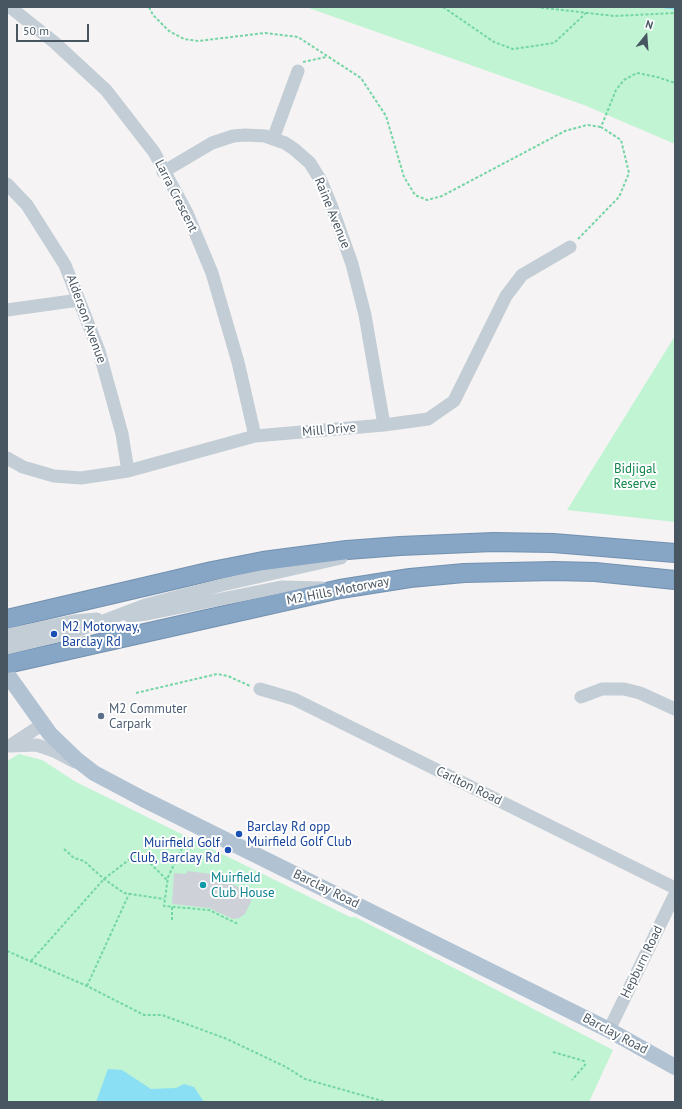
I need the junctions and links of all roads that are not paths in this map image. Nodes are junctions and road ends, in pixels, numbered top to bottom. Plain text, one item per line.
1 (10, 7) edge
2 (298, 71) road end
3 (273, 139) junction
4 (163, 172) junction
5 (7, 184) edge
6 (570, 247) road end
7 (79, 300) junction
8 (7, 310) edge
9 (384, 425) junction
10 (256, 436) junction
11 (7, 458) edge
12 (128, 471) junction
13 (400, 546) junction
14 (675, 553) edge
15 (675, 580) edge
16 (340, 589) junction
17 (111, 618) junction
18 (7, 619) edge
19 (7, 635) edge
20 (7, 648) edge
21 (8, 672) edge
22 (260, 689) road end
23 (581, 697) dead end
24 (675, 709) edge
25 (43, 724) junction
26 (8, 747) edge
27 (94, 773) junction
28 (674, 896) edge
29 (610, 1030) junction
30 (675, 1067) edge

1 - 4 street, Larra Crescent
2 - 3 street
3 - 4 street, Raine Avenue
3 - 9 street, Raine Avenue
4 - 10 street, Larra Crescent
5 - 7 street, Alderson Avenue
6 - 9 street, Mill Drive
7 - 8 street
7 - 12 street, Alderson Avenue
9 - 10 street, Mill Drive
10 - 12 street, Mill Drive
11 - 12 street, Mill Drive
13 - 14 highway
13 - 17 street
13 - 18 highway
15 - 16 highway, M2 Hills Motorway
16 - 17 street
16 - 21 highway, M2 Hills Motorway
17 - 19 street
17 - 20 street
21 - 25 main road, Barclay Road
22 - 28 street, Carlton Road
23 - 24 street
25 - 26 street
25 - 27 main road, Barclay Road
26 - 27 street
27 - 29 main road, Barclay Road
28 - 29 street, Hepburn Road
29 - 30 main road, Barclay Road

